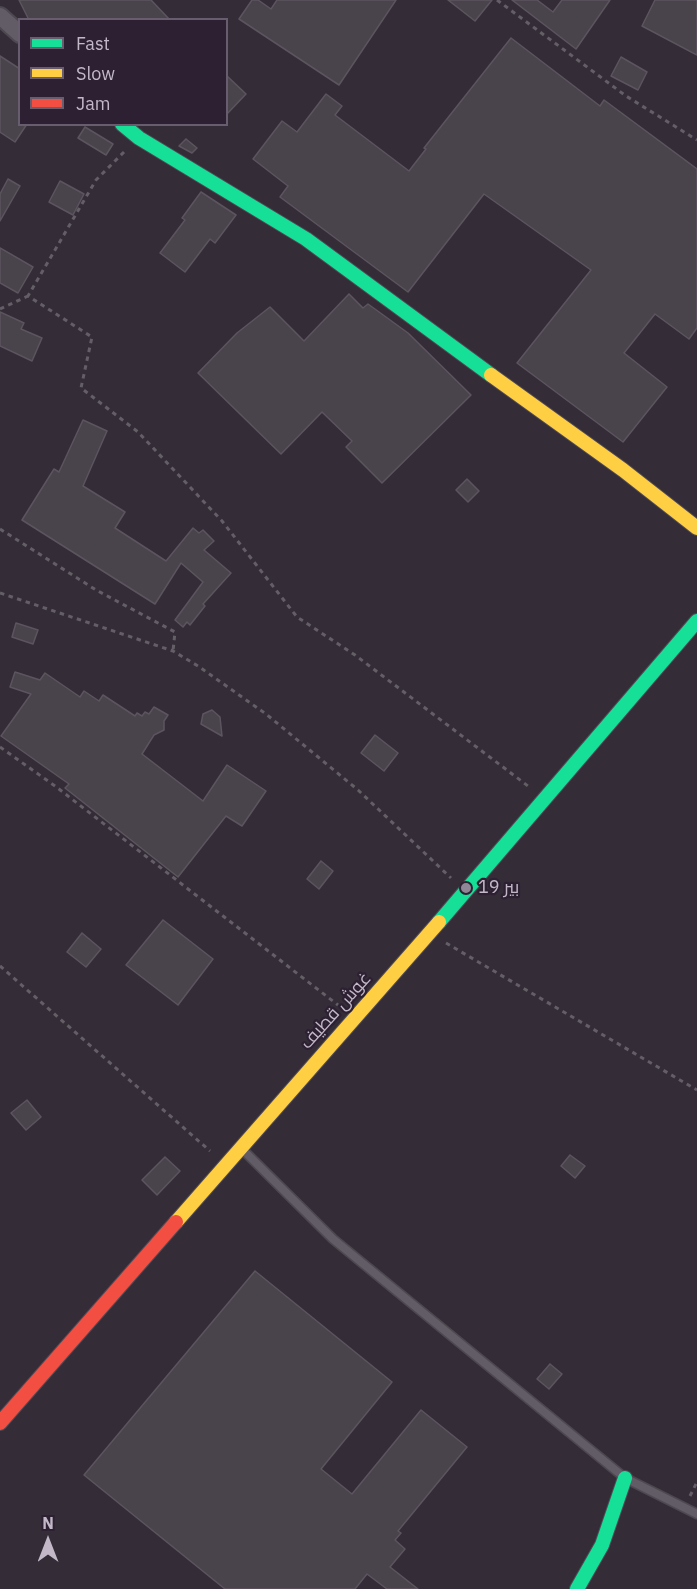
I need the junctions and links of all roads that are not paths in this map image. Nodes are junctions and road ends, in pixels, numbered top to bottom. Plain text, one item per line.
1 (0, 16) edge
2 (18, 32) edge
3 (124, 126) edge
4 (697, 528) edge
5 (697, 621) edge
6 (240, 1146) junction
7 (0, 1423) edge
8 (624, 1478) junction
9 (697, 1514) edge
10 (577, 1589) edge

1 - 2 street
3 - 4 main road
5 - 6 main road, غوش قطيف
6 - 7 main road, غوش قطيف
6 - 8 lane
8 - 9 lane
8 - 10 main road

